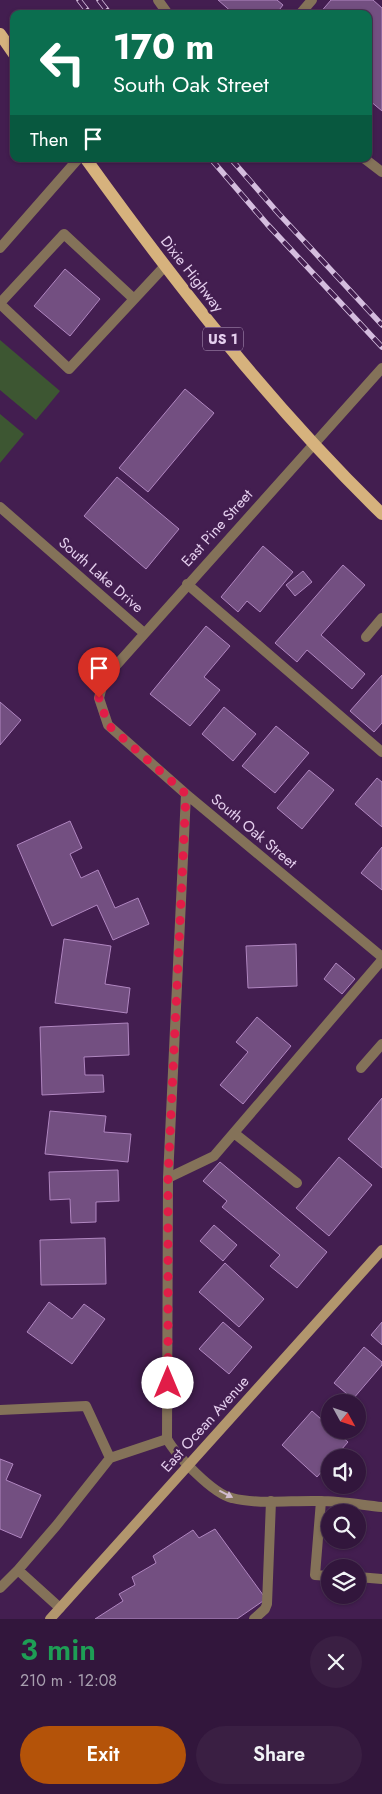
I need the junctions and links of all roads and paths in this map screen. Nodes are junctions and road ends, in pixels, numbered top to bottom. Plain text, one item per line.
1 (312, 0) edge
2 (303, 10) edge
3 (0, 34) edge
4 (10, 48) edge
5 (75, 162) edge
6 (88, 162) edge
7 (369, 162) edge
8 (382, 172) edge
9 (0, 248) edge
10 (164, 267) junction
11 (134, 299) junction
12 (0, 304) edge
13 (382, 368) edge
14 (313, 444) junction
15 (0, 507) edge
16 (382, 514) edge
17 (187, 584) junction
18 (382, 618) edge
19 (144, 633) junction
20 (366, 637) dead end
21 (99, 698) joint
22 (382, 752) edge
23 (186, 794) junction
24 (382, 958) edge
25 (382, 1044) edge
26 (361, 1068) dead end
27 (234, 1133) junction
28 (168, 1178) junction
29 (296, 1183) dead end
30 (382, 1250) edge
31 (0, 1410) edge
32 (167, 1438) junction
33 (110, 1458) junction
34 (188, 1465) junction
35 (320, 1501) junction
36 (272, 1502) junction
37 (382, 1507) edge
38 (18, 1570) junction
39 (321, 1575) edge
40 (366, 1578) edge
41 (382, 1579) edge
42 (0, 1588) edge
43 (60, 1608) junction
44 (50, 1619) edge
45 (254, 1619) edge

1 - 2 street
3 - 4 main road
5 - 9 street
6 - 10 main road, Dixie Highway / US 1
7 - 8 street
10 - 11 street
10 - 14 main road, Dixie Highway / US 1
11 - 12 street
11 - 12 street
13 - 14 street, East Pine Street
14 - 16 main road, Dixie Highway / US 1
14 - 17 street, East Pine Street
15 - 19 street, South Lake Drive
17 - 19 street, East Pine Street
17 - 22 street
18 - 20 street
19 - 21 street, South Lake Drive
21 - 23 street, South Oak Street
23 - 24 street, South Oak Street
23 - 28 street
24 - 27 street
25 - 26 street
27 - 28 street
27 - 29 street
28 - 32 street
30 - 34 main road, East Ocean Avenue
31 - 33 street
32 - 33 street
32 - 34 street
33 - 38 street
34 -> 36 street
34 - 43 main road, East Ocean Avenue
35 - 36 street
35 - 37 street
35 - 39 street
36 - 45 street
38 - 42 street
38 - 43 street
40 - 41 street
43 - 44 main road, East Ocean Avenue

